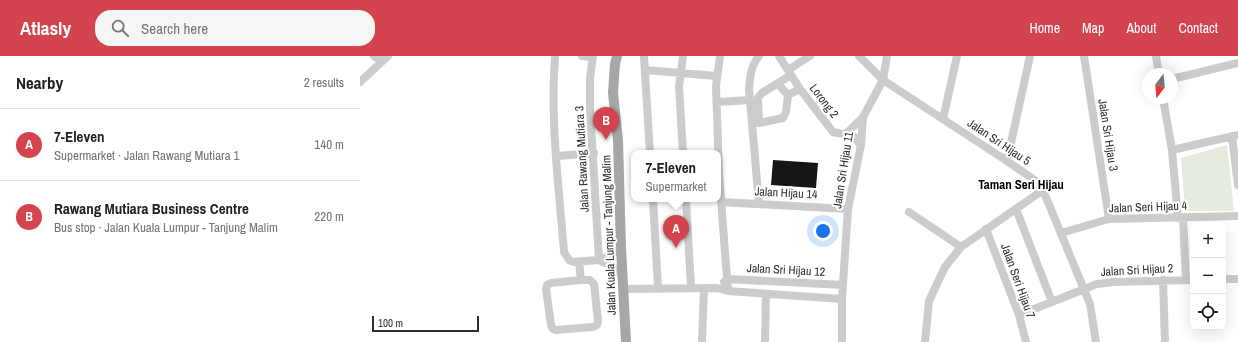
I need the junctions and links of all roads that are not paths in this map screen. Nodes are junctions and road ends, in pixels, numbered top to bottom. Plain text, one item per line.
1 (374, 56) edge
2 (388, 56) edge
3 (555, 56) edge
4 (582, 56) edge
5 (593, 56) edge
6 (617, 56) edge
7 (644, 56) edge
8 (683, 56) edge
9 (720, 56) edge
10 (759, 56) edge
11 (779, 56) edge
12 (810, 56) edge
13 (859, 56) edge
14 (887, 56) edge
15 (957, 56) edge
16 (1030, 56) edge
17 (1084, 56) edge
18 (1156, 56) edge
19 (1227, 56) edge
20 (381, 62) junction
21 (1238, 63) edge
22 (1228, 65) junction
23 (1158, 68) edge
24 (645, 70) junction
25 (680, 73) junction
26 (790, 73) junction
27 (717, 76) junction
28 (1178, 78) edge
29 (883, 80) junction
30 (360, 82) edge
31 (778, 84) junction
32 (800, 89) junction
33 (788, 95) junction
34 (750, 100) junction
35 (717, 102) junction
36 (1164, 104) edge
37 (863, 117) junction
38 (943, 119) junction
39 (846, 134) junction
40 (1235, 136) edge
41 (861, 145) junction
42 (650, 150) edge
43 (683, 150) edge
44 (718, 150) edge
45 (1172, 150) junction
46 (594, 152) junction
47 (557, 156) junction
48 (1007, 161) junction
49 (1238, 185) edge
50 (1043, 190) junction
51 (653, 202) edge
52 (686, 202) edge
53 (721, 202) joint
54 (759, 204) junction
55 (848, 209) junction
56 (1016, 209) junction
57 (909, 212) dead end
58 (1238, 216) edge
59 (1181, 218) junction
60 (1109, 219) junction
61 (986, 229) junction
62 (1061, 233) junction
63 (961, 247) junction
64 (621, 248) junction
65 (599, 260) junction
66 (579, 262) junction
67 (622, 275) junction
68 (728, 279) junction
69 (1226, 279) edge
70 (1238, 279) edge
71 (582, 280) junction
72 (1163, 280) junction
73 (1189, 280) edge
74 (843, 285) junction
75 (658, 288) junction
76 (691, 288) junction
77 (704, 288) junction
78 (717, 288) junction
79 (623, 289) junction
80 (1084, 289) junction
81 (728, 291) junction
82 (766, 294) junction
83 (842, 299) junction
84 (1052, 302) junction
85 (1019, 315) junction
86 (626, 342) edge
87 (702, 342) edge
88 (765, 342) edge
89 (842, 342) edge
90 (925, 342) edge
91 (1026, 342) edge
92 (1096, 342) edge
93 (1165, 342) edge

1 - 20 street
2 - 20 street
3 - 47 street
4 - 5 street
5 - 46 street, Jalan Rawang Mutiara 3
6 - 64 main road, Jalan Kuala Lumpur - Tanjung Malim
7 - 24 street
8 - 25 street
9 - 27 street
10 - 34 street
11 - 26 street, Lorong 2
12 - 26 street
13 - 29 street, Jalan Sri Hijau 5
14 - 29 street, Jalan Sri Hijau 11
15 - 38 street
16 - 48 street
17 - 60 street, Jalan Sri Hijau 3
18 - 23 street
19 - 22 street
20 - 30 street
21 - 22 street
22 - 28 street
24 - 25 street
24 - 42 street
25 - 27 street
25 - 43 street
26 - 31 street
26 - 32 street, Lorong 2
27 - 35 street
29 - 37 street, Jalan Sri Hijau 11
29 - 38 street, Jalan Sri Hijau 5
31 - 33 street
31 - 33 street
32 - 33 street
32 - 39 street, Lorong 2
34 - 35 street
34 - 54 street
35 - 44 street
36 - 45 street
37 - 39 street, Jalan Sri Hijau 11
37 - 41 street, Jalan Sri Hijau 11
38 - 48 street, Jalan Sri Hijau 5
39 - 41 street, Lorong 2
40 - 45 street
40 - 49 street
41 - 55 street, Jalan Sri Hijau 11
45 - 59 street
46 - 47 street
46 - 65 street, Jalan Rawang Mutiara 3
47 - 66 street
48 - 50 street, Jalan Sri Hijau 5
50 - 56 street
50 - 62 street, Jalan Sri Hijau 5
51 - 75 street
52 - 76 street
53 - 54 street, Jalan Hijau 14
53 - 68 street
54 - 55 street, Jalan Hijau 14
55 - 74 street, Jalan Sri Hijau 11
56 - 61 street
56 - 84 street
57 - 63 street
58 - 59 street, Jalan Seri Hijau 4
59 - 60 street, Jalan Seri Hijau 4
59 - 73 street
60 - 62 street, Jalan Seri Hijau 4
61 - 63 street
61 - 85 street, Jalan Seri Hijau 7
62 - 80 street, Jalan Sri Hijau 5
63 - 90 street
64 - 65 street
64 - 67 main road, Jalan Kuala Lumpur - Tanjung Malim
65 - 66 street
65 - 67 street
66 - 71 street
67 - 79 main road, Jalan Kuala Lumpur - Tanjung Malim
68 - 74 street, Jalan Sri Hijau 12
68 - 78 street
68 - 81 street
69 - 70 street
71 - 71 street
72 - 73 street, Jalan Sri Hijau 2
72 - 80 street, Jalan Sri Hijau 2
72 - 93 street
74 - 83 street, Jalan Sri Hijau 11
75 - 76 street, Jalan Sri Hijau 12
75 - 79 street, Jalan Sri Hijau 12
76 - 77 street, Jalan Sri Hijau 12
77 - 78 street, Jalan Sri Hijau 12
77 - 87 street
78 - 81 street, Jalan Sri Hijau 12
79 - 86 main road, Jalan Kuala Lumpur - Tanjung Malim
80 - 84 street, Jalan Sri Hijau 2
80 - 92 street, Jalan Sri Hijau 5
81 - 82 street, Jalan Sri Hijau 12
82 - 83 street, Jalan Sri Hijau 12
82 - 88 street
83 - 89 street, Jalan Sri Hijau 11
84 - 85 street, Jalan Sri Hijau 2
85 - 91 street, Jalan Seri Hijau 7

